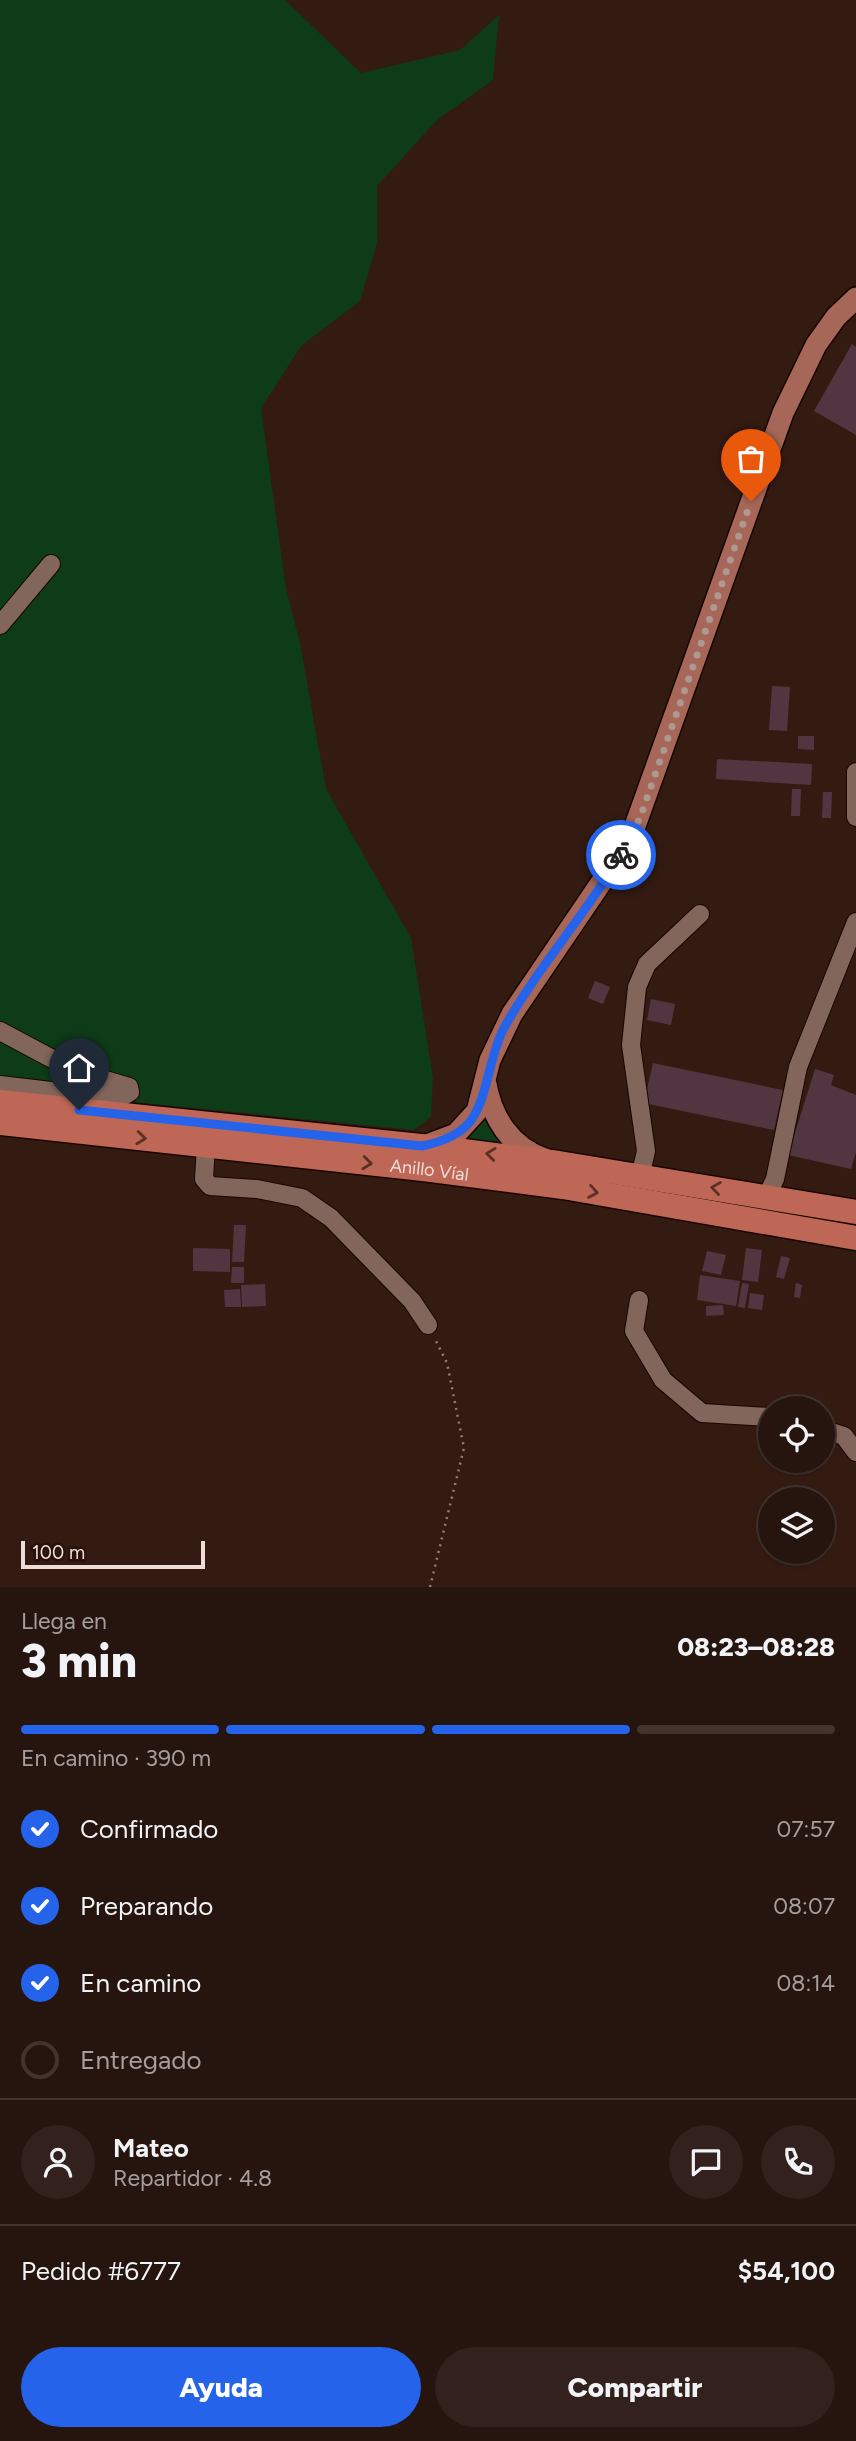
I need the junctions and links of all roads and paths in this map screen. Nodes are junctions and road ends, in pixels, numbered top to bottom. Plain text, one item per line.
1 (856, 298) edge
2 (51, 564) dead end
3 (0, 625) edge
4 (856, 772) edge
5 (856, 817) edge
6 (700, 914) dead end
7 (856, 922) edge
8 (0, 1031) edge
9 (485, 1082) junction
10 (0, 1085) edge
11 (0, 1102) edge
12 (0, 1123) edge
13 (206, 1145) junction
14 (422, 1146) junction
15 (559, 1163) junction
16 (640, 1177) junction
17 (767, 1196) junction
18 (856, 1212) edge
19 (852, 1241) edge
20 (639, 1300) dead end
21 (428, 1325) joint
22 (758, 1416) edge
23 (835, 1433) edge
24 (856, 1452) edge
25 (430, 1587) edge

1 - 9 main road
2 - 3 lane
4 - 5 lane
6 - 16 lane
7 - 17 lane
8 - 10 lane
9 - 14 main road
9 - 15 main road
11 - 14 highway, Anillo Víal
12 -> 13 highway, Anillo Víal
13 -> 19 highway, Anillo Víal
13 - 21 lane
15 -> 14 highway, Anillo Víal
15 - 16 highway, Anillo Víal
17 -> 16 highway, Anillo Víal
17 - 18 highway, Anillo Víal
20 - 22 lane
21 - 25 path
23 - 24 lane

